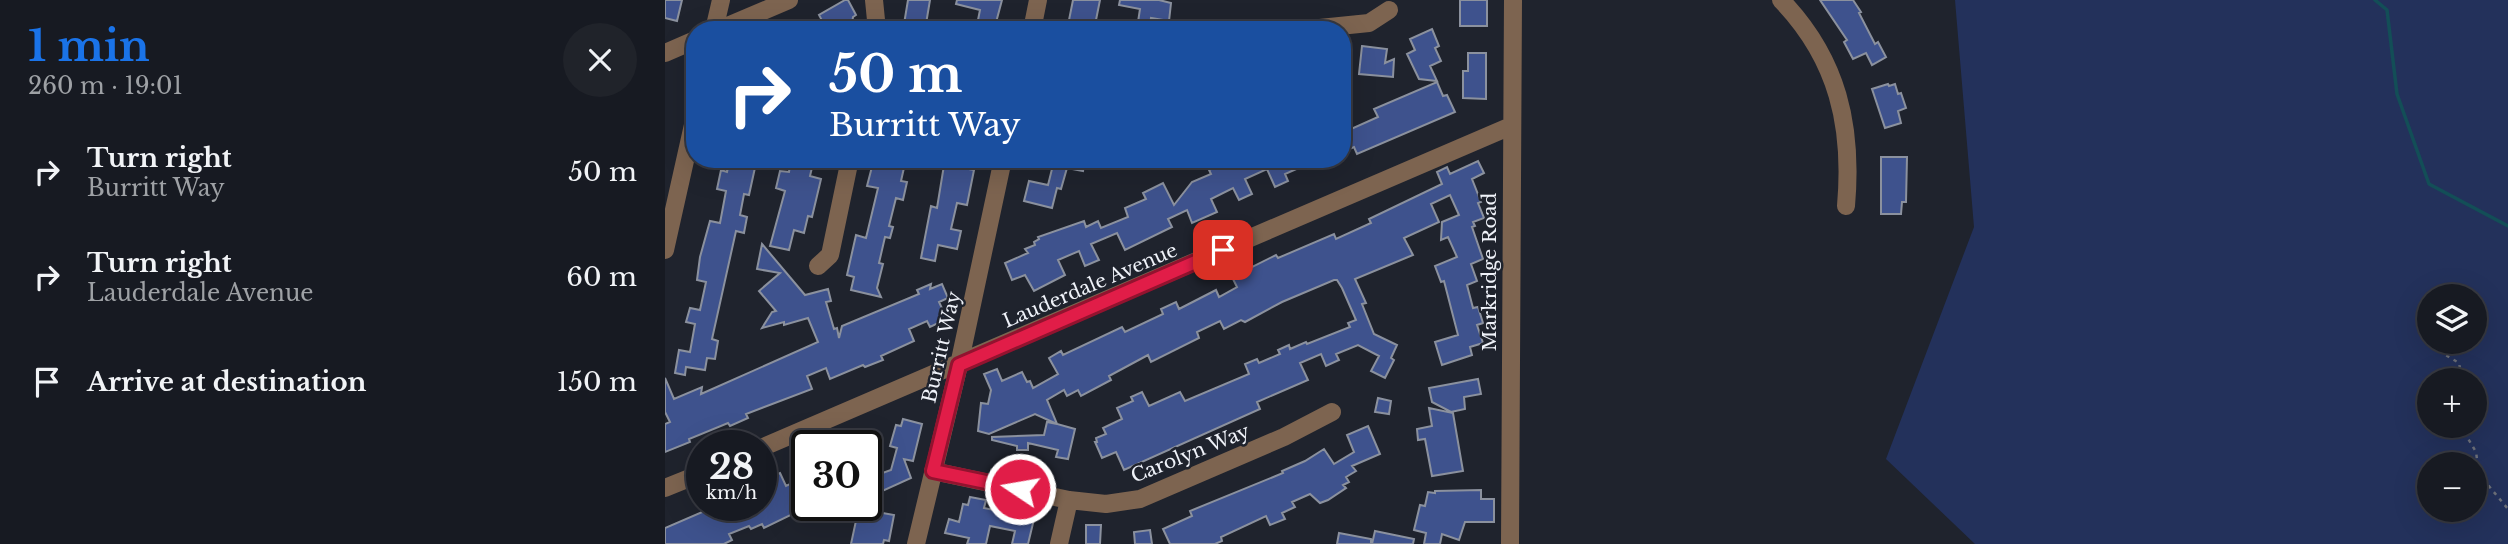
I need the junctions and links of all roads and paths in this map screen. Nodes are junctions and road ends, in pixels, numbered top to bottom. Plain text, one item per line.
1 (721, 0) edge
2 (789, 0) edge
3 (874, 0) edge
4 (1038, 0) edge
5 (1513, 0) edge
6 (1781, 0) edge
7 (1389, 10) dead end
8 (718, 21) edge
9 (738, 21) edge
10 (876, 21) edge
11 (1033, 21) edge
12 (1351, 25) edge
13 (686, 44) edge
14 (665, 53) edge
15 (1511, 126) junction
16 (686, 156) edge
17 (848, 168) edge
18 (1001, 168) edge
19 (1846, 206) dead end
20 (665, 250) edge
21 (818, 266) dead end
22 (2444, 354) edge
23 (959, 365) junction
24 (2460, 368) edge
25 (1332, 412) dead end
26 (2468, 438) edge
27 (777, 441) edge
28 (933, 471) junction
29 (686, 479) edge
30 (665, 488) edge
31 (1069, 500) junction
32 (2508, 509) edge
33 (916, 544) edge
34 (1059, 544) edge
35 (1510, 544) edge

1 - 8 street
2 - 9 street
3 - 10 street
4 - 11 street
5 - 15 street, Markridge Road
6 - 19 street
7 - 12 street
13 - 14 street
15 - 23 street, Lauderdale Avenue
15 - 35 street, Markridge Road
16 - 20 street
17 - 21 street
18 - 23 street, Burritt Way
22 - 24 path
23 - 27 street, Lauderdale Avenue
23 - 28 street, Burritt Way
25 - 31 street, Carolyn Way
26 - 32 path
28 - 31 street, Carolyn Way
28 - 33 street, Burritt Way
29 - 30 street
31 - 34 street

